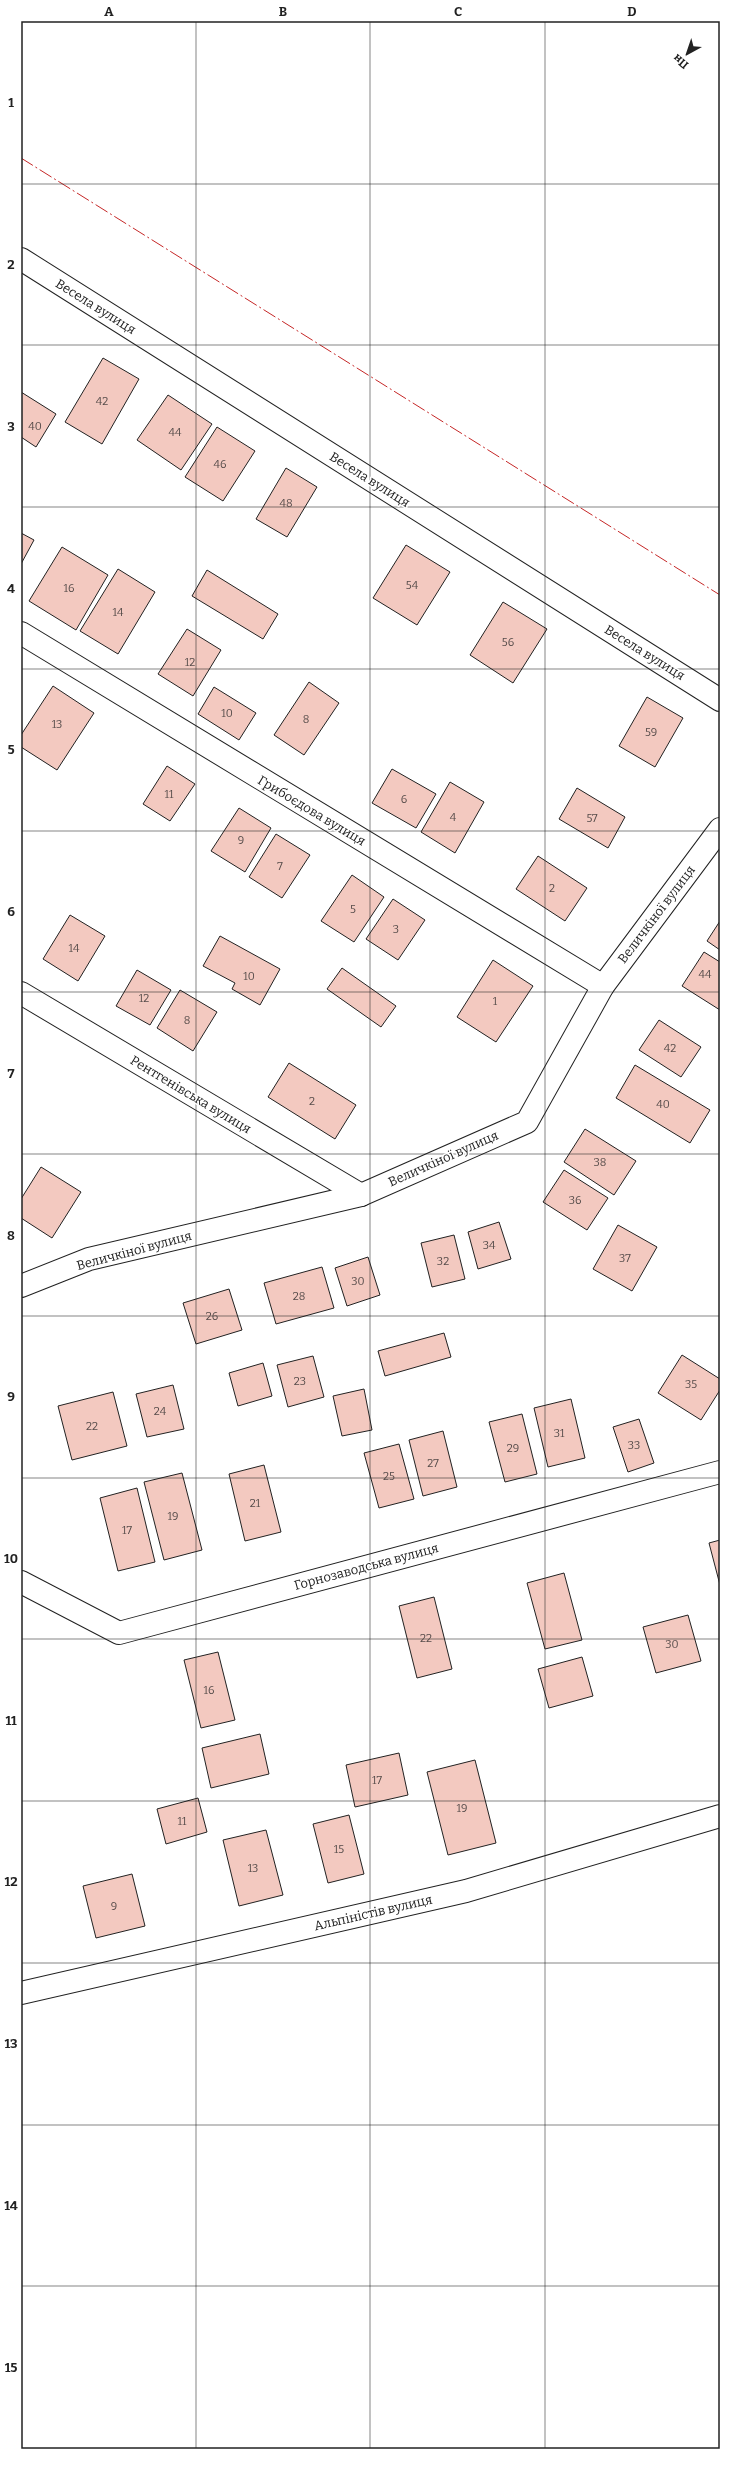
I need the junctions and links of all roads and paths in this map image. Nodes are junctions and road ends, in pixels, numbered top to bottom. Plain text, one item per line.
1 (21, 259) edge
2 (21, 633) edge
3 (720, 700) edge
4 (720, 828) edge
5 (603, 986) junction
6 (21, 993) edge
7 (361, 1195) junction
8 (21, 1286) edge
9 (720, 1472) edge
10 (21, 1582) edge
11 (720, 1816) edge
12 (21, 1993) edge

1 - 3 street, Весела вулиця
2 - 5 street, Грибоєдова вулиця
4 - 5 street, Величкіної вулиця
5 - 7 street, Величкіної вулиця
6 - 7 street, Рентгенівська вулиця
7 - 8 street, Величкіної вулиця
9 - 10 street, Горнозаводська вулиця
11 - 12 street, Альпіністів вулиця

